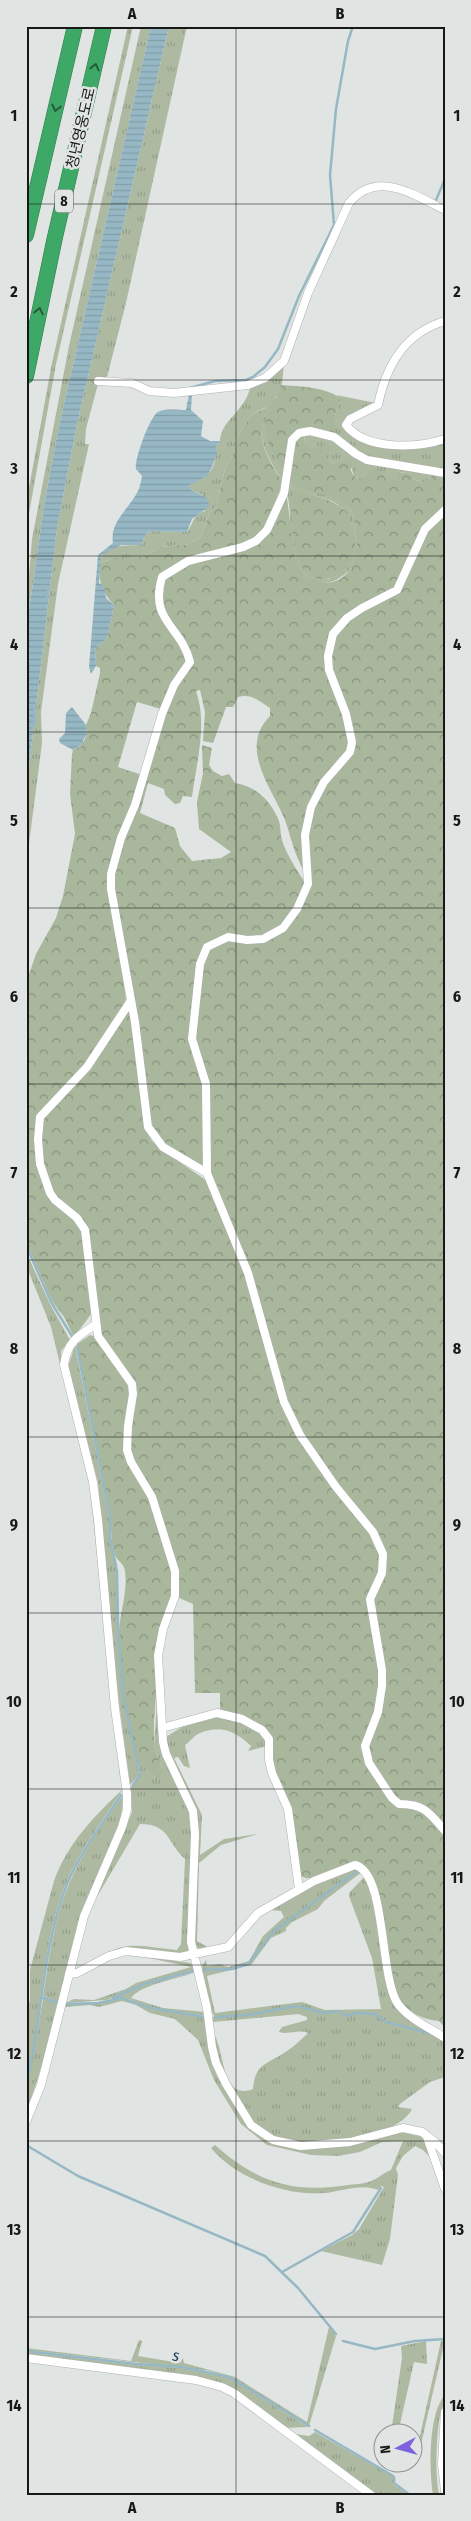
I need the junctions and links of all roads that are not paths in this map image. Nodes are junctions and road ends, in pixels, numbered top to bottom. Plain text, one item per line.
1 (75, 26) edge
2 (104, 26) edge
3 (445, 210) edge
4 (26, 235) edge
5 (445, 321) edge
6 (26, 376) edge
7 (98, 381) dead end
8 (445, 439) edge
9 (445, 473) edge
10 (445, 510) edge
11 (130, 1002) junction
12 (207, 1173) junction
13 (95, 1325) junction
14 (162, 1728) junction
15 (445, 1830) edge
16 (299, 1889) junction
17 (194, 1955) junction
18 (69, 1974) junction
19 (445, 2038) edge
20 (26, 2122) edge
21 (427, 2137) junction
22 (445, 2153) edge
23 (445, 2189) edge
24 (26, 2358) edge
25 (445, 2412) edge
26 (445, 2492) edge
27 (371, 2495) edge

1 -> 4 highway, 청년영웅도로 / 8
6 -> 2 highway, 청년영웅도로 / 8
3 - 7 street
5 - 8 street
9 - 11 street
10 - 12 street
11 - 12 street
11 - 13 street
12 - 15 street
13 - 14 street
13 - 18 street
14 - 16 street
14 - 17 street
16 - 17 street
16 - 19 street
17 - 18 street
17 - 21 street
18 - 20 street
21 - 22 street
21 - 23 street
24 - 27 street
25 - 26 street

